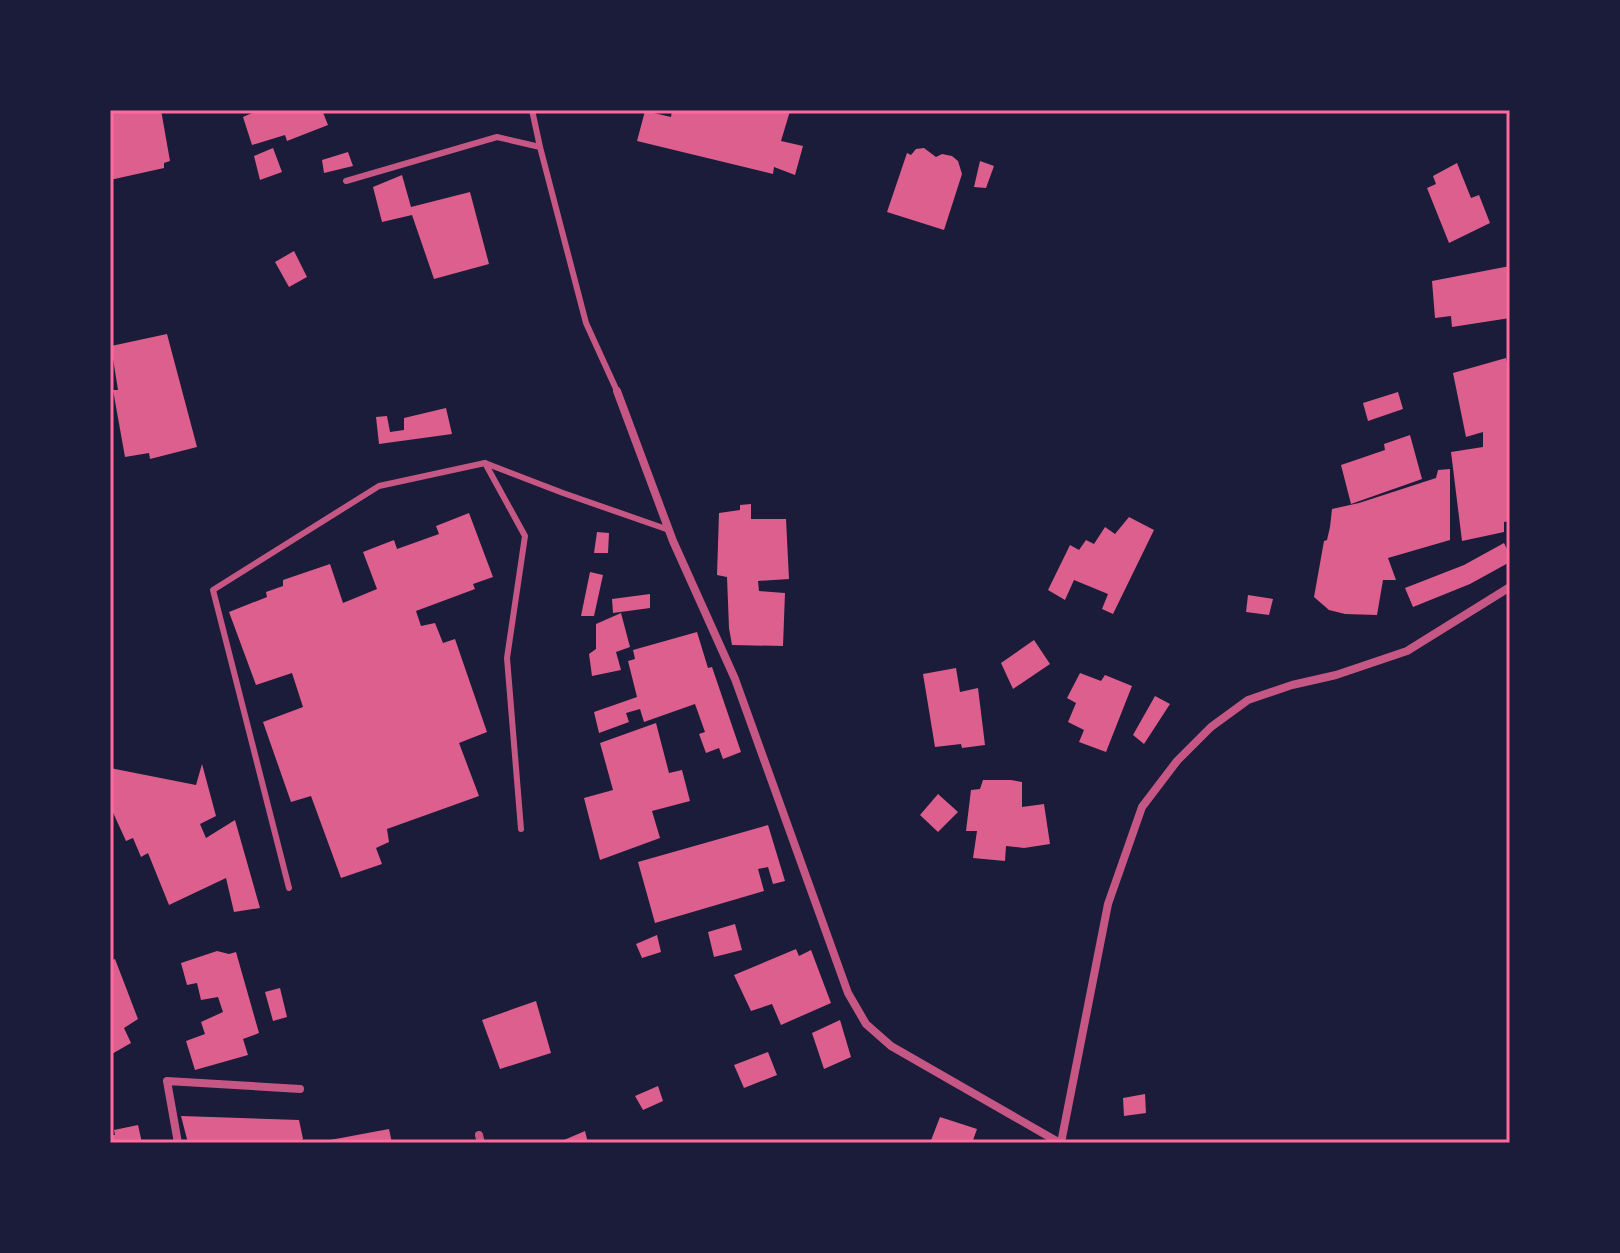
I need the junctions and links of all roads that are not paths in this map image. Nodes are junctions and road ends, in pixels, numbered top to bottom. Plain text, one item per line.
1 (532, 110) edge
2 (540, 147) junction
3 (346, 181) dead end
4 (617, 391) joint
5 (485, 463) junction
6 (669, 530) junction
7 (1510, 587) edge
8 (521, 829) dead end
9 (289, 888) dead end
10 (300, 1089) dead end
11 (178, 1143) edge
12 (1061, 1143) edge

1 - 2 lane
2 - 3 lane
2 - 4 lane
4 - 6 street
5 - 6 lane
5 - 8 lane
5 - 9 lane
6 - 12 street
7 - 12 street
10 - 11 street

